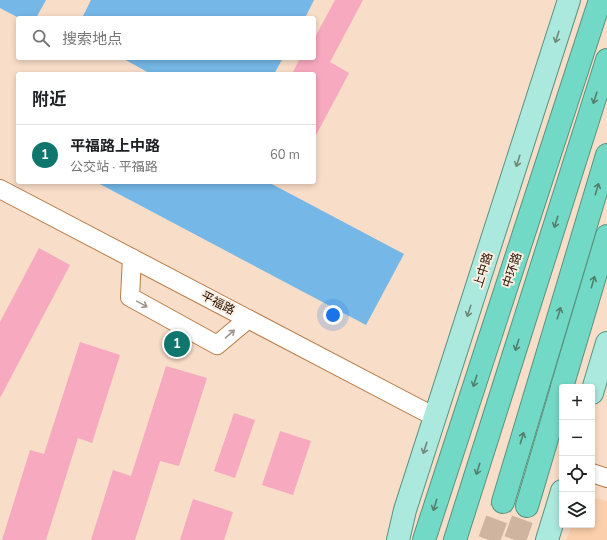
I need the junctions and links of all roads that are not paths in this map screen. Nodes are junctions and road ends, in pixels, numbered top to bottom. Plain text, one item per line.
1 (569, 0) edge
2 (590, 0) edge
3 (600, 0) edge
4 (607, 60) edge
5 (607, 155) edge
6 (0, 189) edge
7 (535, 198) junction
8 (607, 236) edge
9 (132, 258) junction
10 (248, 319) junction
11 (607, 343) edge
12 (563, 384) edge
13 (595, 384) edge
14 (559, 398) edge
15 (436, 417) junction
16 (595, 474) edge
17 (607, 478) edge
18 (562, 492) edge
19 (503, 502) tunnel mouth
20 (527, 506) tunnel mouth
21 (398, 540) edge
22 (424, 540) edge
23 (455, 540) edge
24 (547, 540) edge

1 -> 15 main road, 上中路
2 - 7 highway
3 - 7 highway, 中环路
4 -> 23 highway
19 -> 5 highway
6 - 9 street, 平福路
7 -> 22 highway, 中环路
12 -> 8 highway
9 - 10 street, 平福路
9 -> 10 street
10 - 15 street, 平福路
11 - 13 main road
14 - 20 highway
15 -> 21 main road, 上中路
16 - 17 street
18 - 24 main road

